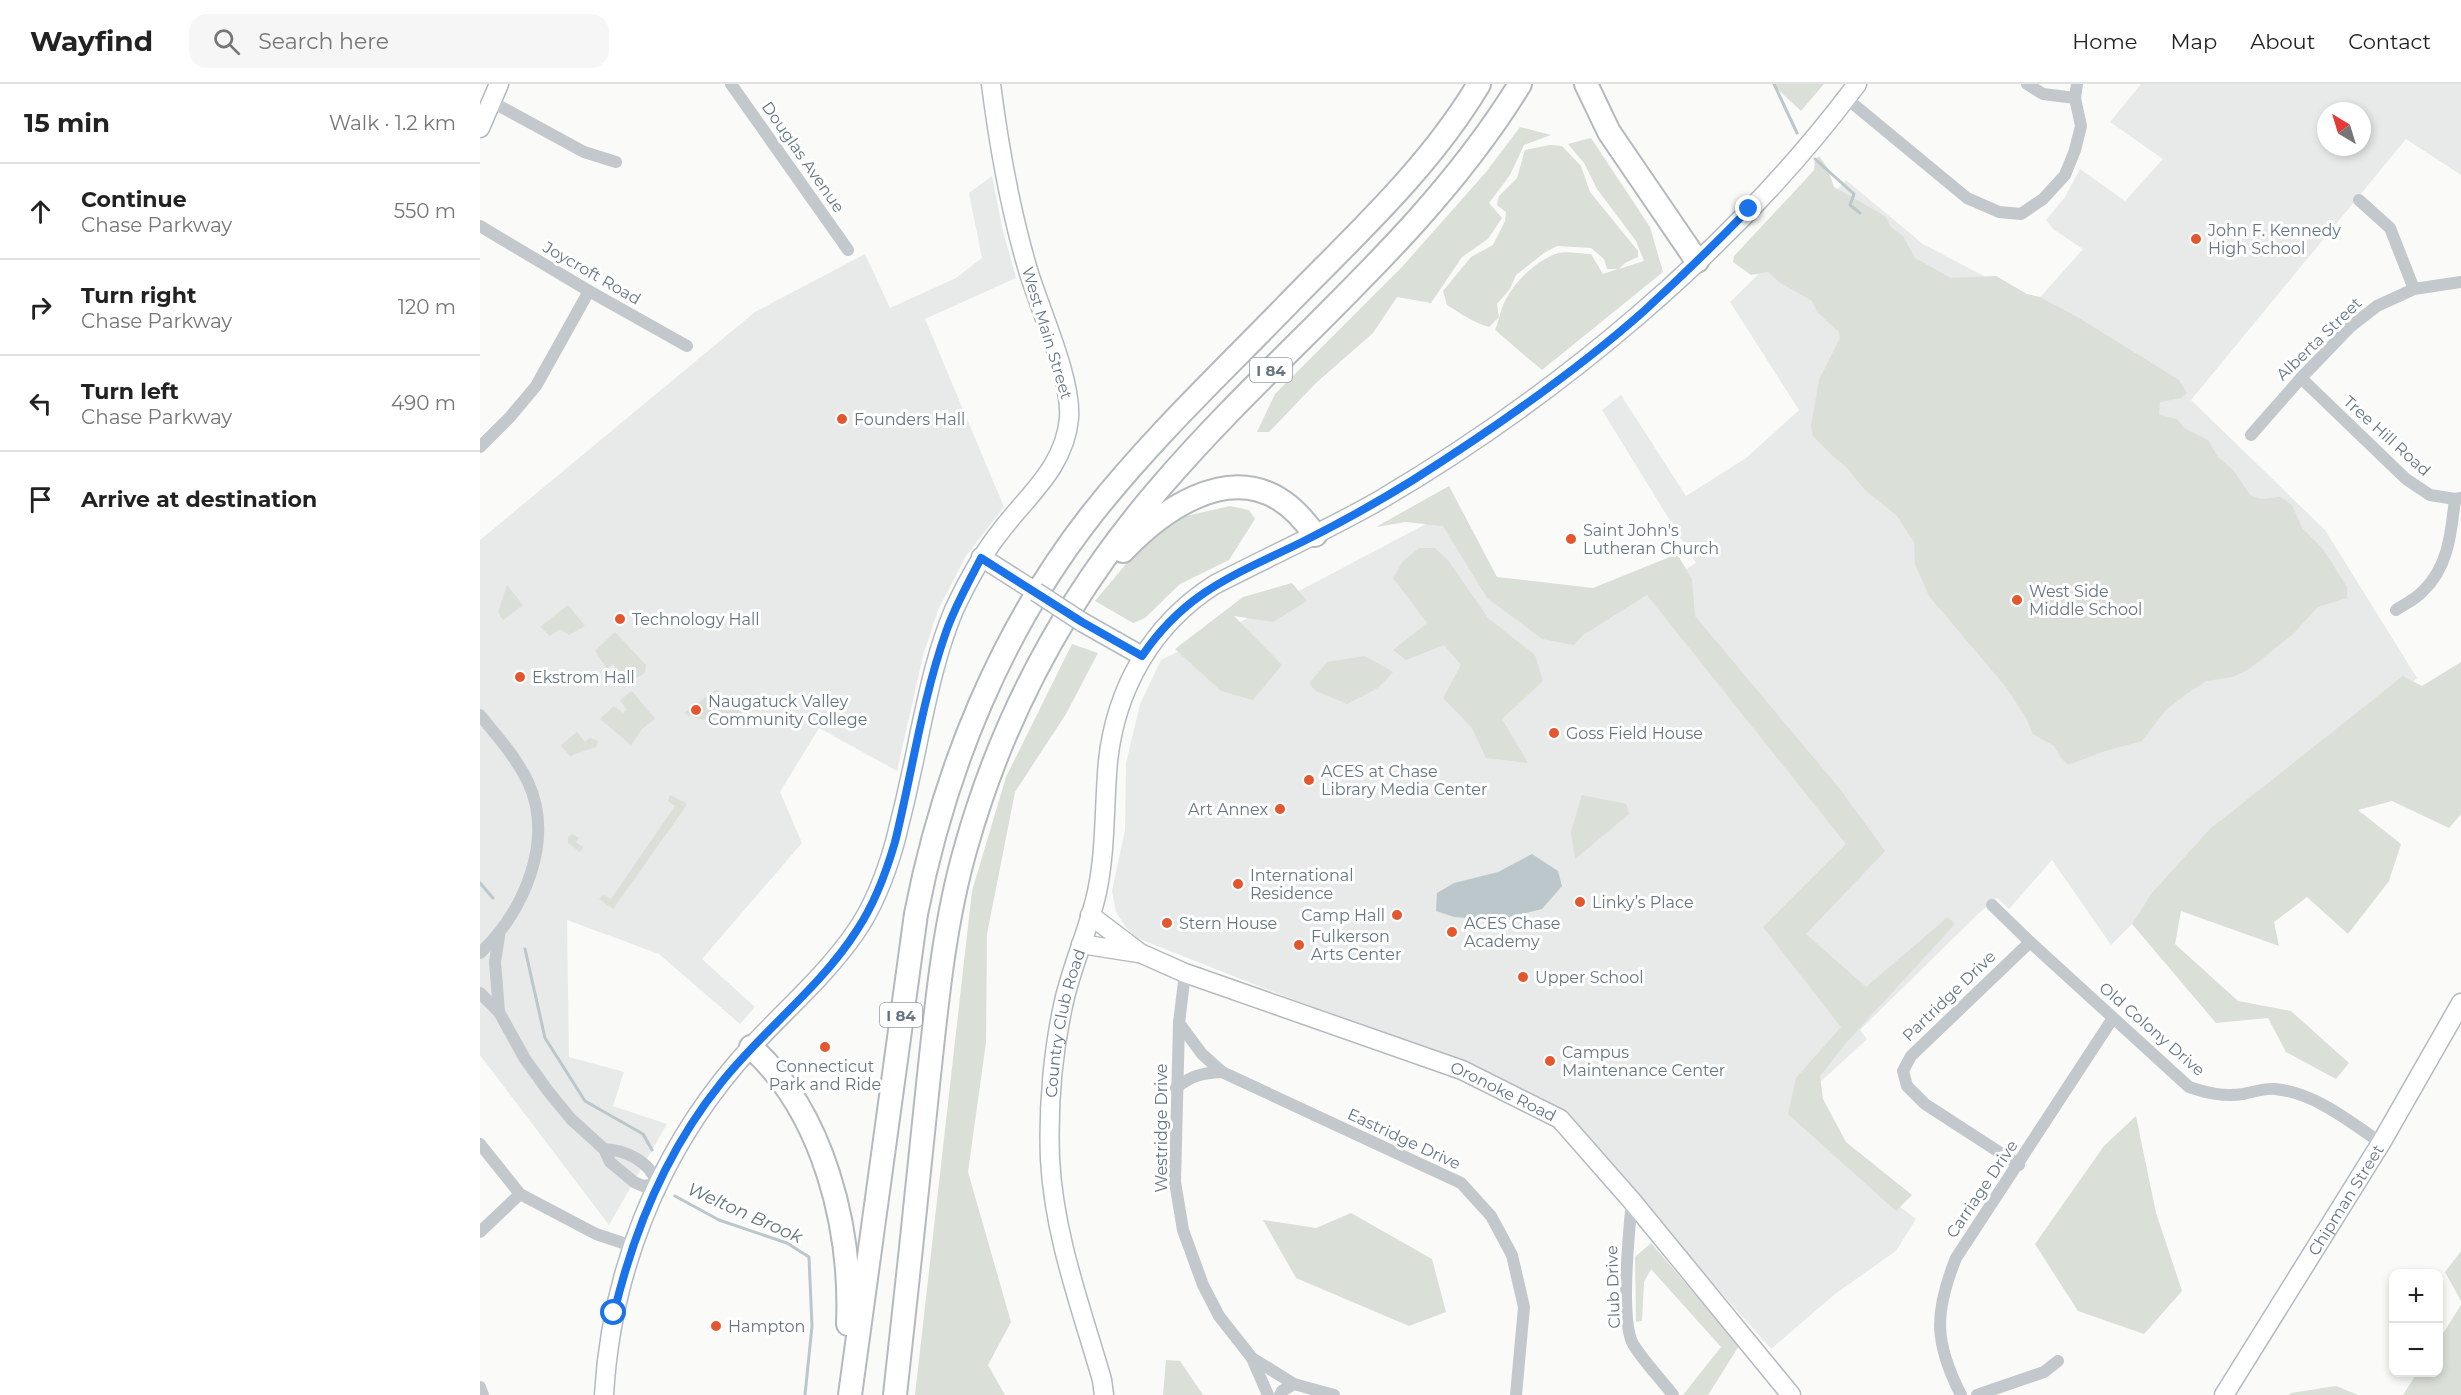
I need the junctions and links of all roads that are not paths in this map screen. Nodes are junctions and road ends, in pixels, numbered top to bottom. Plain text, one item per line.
1 (499, 84) edge
2 (731, 84) edge
3 (991, 84) edge
4 (1479, 84) edge
5 (1520, 84) edge
6 (1586, 84) edge
7 (2027, 84) edge
8 (2077, 84) edge
9 (1852, 91) edge
10 (2075, 98) junction
11 (492, 102) junction
12 (480, 128) edge
13 (616, 162) dead end
14 (2359, 200) dead end
15 (480, 226) edge
16 (848, 250) dead end
17 (1697, 261) junction
18 (2461, 282) edge
19 (2414, 289) junction
20 (589, 291) junction
21 (687, 346) dead end
22 (2301, 378) junction
23 (2251, 435) dead end
24 (480, 447) edge
25 (2458, 499) edge
26 (1316, 535) junction
27 (981, 558) junction
28 (2396, 610) dead end
29 (1142, 656) junction
30 (1036, 668) junction
31 (480, 715) edge
32 (1992, 905) dead end
33 (1090, 915) junction
34 (498, 936) junction
35 (2030, 942) junction
36 (1081, 944) junction
37 (480, 953) edge
38 (1140, 953) junction
39 (1185, 973) junction
40 (480, 993) edge
41 (2461, 1003) edge
42 (500, 1012) junction
43 (2113, 1018) junction
44 (1179, 1023) junction
45 (751, 1047) junction
46 (1222, 1072) junction
47 (1176, 1088) junction
48 (2381, 1143) junction
49 (480, 1144) edge
50 (604, 1149) junction
51 (2019, 1165) junction
52 (657, 1184) junction
53 (520, 1194) junction
54 (1632, 1201) junction
55 (480, 1232) edge
56 (632, 1246) junction
57 (1252, 1358) junction
58 (2058, 1361) dead end
59 (1294, 1384) junction
60 (480, 1387) edge
61 (483, 1395) edge
62 (604, 1395) edge
63 (843, 1395) edge
64 (850, 1395) edge
65 (895, 1395) edge
66 (1104, 1395) edge
67 (1268, 1395) edge
68 (1280, 1395) edge
69 (1334, 1395) edge
70 (1516, 1395) edge
71 (1673, 1395) edge
72 (1791, 1395) edge
73 (1961, 1395) edge
74 (1977, 1395) edge
75 (2224, 1395) edge

1 - 11 main road
2 - 16 street, Douglas Avenue
3 - 27 main road, West Main Street
4 - 64 highway, I 84
5 - 30 highway, I 84
6 - 17 highway
7 - 10 street
8 - 10 street
9 - 10 street
9 - 17 main road, Country Club Road
11 - 12 main road
11 - 13 street
14 - 19 street
15 - 20 street, Joycroft Road
17 - 26 main road, Country Club Road
18 - 19 street, Alberta Street
19 - 22 street, Alberta Street
20 - 21 street, Joycroft Road
20 - 24 street
22 - 23 street, Alberta Street
22 - 25 street, Tree Hill Road
25 - 28 street
26 - 29 main road, Country Club Road
26 - 30 highway
27 - 29 main road, bridge
27 - 45 main road, West Main Street
29 - 33 main road, Country Club Road
30 - 65 highway, I 84
31 - 34 street
32 - 35 street, Old Colony Drive
33 - 36 main road, Country Club Road
33 - 38 main road, Oronoke Road
34 - 37 street
34 - 42 street
35 - 43 street, Old Colony Drive
35 - 51 street, Partridge Drive
36 - 38 main road, Oronoke Road
36 - 66 main road, Country Club Road
38 - 39 main road, Oronoke Road
39 - 44 street, Westridge Drive
39 - 54 main road, Oronoke Road
40 - 42 street
41 - 48 main road, Chipman Street
42 - 50 street
43 - 48 street, Old Colony Drive
43 - 51 street, Carriage Drive
44 - 46 street, Eastridge Drive
44 - 47 street, Westridge Drive
45 - 52 main road, West Main Street
45 - 63 highway
46 - 47 street
46 - 70 street, Eastridge Drive
47 - 57 street, Westridge Drive
48 - 75 main road, Chipman Street
49 - 53 street
50 - 52 street
50 - 52 street
51 - 73 street, Carriage Drive
52 - 56 main road, West Main Street
53 - 55 street
53 - 56 street
54 - 71 street, Club Drive
54 - 72 main road, Oronoke Road
56 - 62 main road, West Main Street
57 - 59 street, Westridge Drive
57 - 67 street
58 - 74 street
59 - 68 street
59 - 69 street, Westridge Drive
60 - 61 street

